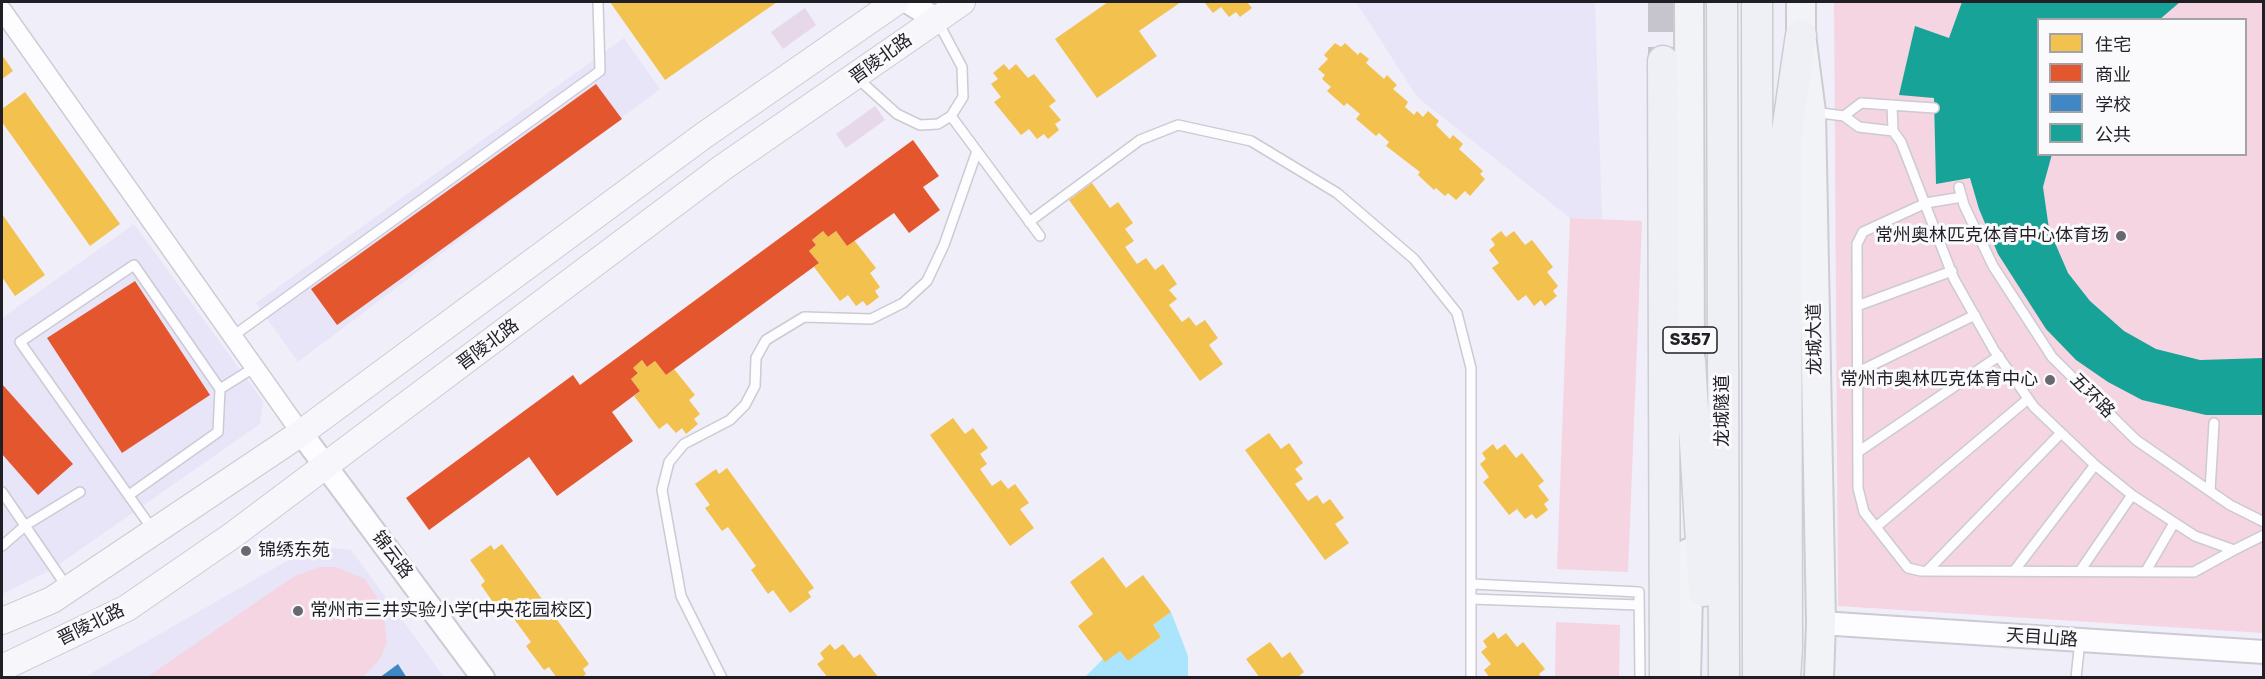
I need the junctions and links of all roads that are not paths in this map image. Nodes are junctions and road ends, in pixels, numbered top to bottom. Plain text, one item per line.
1 (598, 2) edge
2 (896, 2) edge
3 (908, 2) edge
4 (962, 2) edge
5 (1689, 2) edge
6 (1722, 2) edge
7 (1757, 2) edge
8 (1801, 2) edge
9 (2, 10) edge
10 (933, 10) edge
11 (1801, 35) junction
12 (1663, 61) tunnel mouth
13 (856, 78) junction
14 (1892, 105) junction
15 (1934, 108) dead end
16 (1811, 112) junction
17 (951, 116) junction
18 (1844, 116) junction
19 (1893, 131) junction
20 (977, 152) junction
21 (1926, 203) junction
22 (1029, 222) junction
23 (1040, 236) dead end
24 (1952, 271) junction
25 (1857, 306) junction
26 (1975, 315) junction
27 (233, 336) junction
28 (1999, 356) junction
29 (1690, 361) junction
30 (255, 367) junction
31 (1858, 372) junction
32 (220, 389) junction
33 (2028, 399) junction
34 (2214, 423) dead end
35 (301, 433) junction
36 (2061, 433) junction
37 (1858, 452) junction
38 (2095, 465) junction
39 (326, 467) junction
40 (2210, 491) junction
41 (2, 492) edge
42 (80, 492) dead end
43 (129, 495) junction
44 (2132, 495) junction
45 (2264, 522) edge
46 (2174, 523) junction
47 (26, 525) junction
48 (1876, 527) junction
49 (154, 532) junction
50 (2264, 535) edge
51 (2, 546) edge
52 (2234, 550) junction
53 (1928, 570) junction
54 (2014, 571) junction
55 (2080, 571) junction
56 (2146, 571) junction
57 (1471, 584) junction
58 (68, 589) junction
59 (1471, 599) junction
60 (1639, 605) junction
61 (2, 621) edge
62 (1821, 623) junction
63 (2080, 640) junction
64 (2264, 652) edge
65 (2, 668) edge
66 (483, 678) edge
67 (722, 678) edge
68 (1471, 678) edge
69 (1640, 678) edge
70 (1665, 678) edge
71 (1686, 678) edge
72 (1704, 678) edge
73 (1724, 678) edge
74 (1758, 678) edge
75 (1785, 678) edge
76 (1819, 678) edge
77 (2076, 678) edge

1 - 27 lane
2 - 35 main road
3 - 10 street
4 - 10 main road, 晋陵北路
5 - 29 main road, S357
6 - 73 highway, 龙城隧道
7 - 74 highway, 龙城隧道
8 - 11 main road, 龙城大道
9 - 27 street
10 - 13 main road, 晋陵北路
10 - 17 lane
11 - 16 main road, 龙城大道
11 - 75 highway
12 - 70 highway
13 - 17 lane
13 - 39 main road, 晋陵北路
14 - 15 lane
14 - 18 lane
14 - 19 lane
16 - 18 lane
16 - 62 main road, 龙城大道
17 - 20 lane
18 - 19 lane
19 - 21 lane
20 - 22 lane
20 - 67 lane
21 - 24 lane
21 - 25 lane
21 - 40 lane, 五环路
22 - 23 lane
22 - 57 lane
24 - 25 lane
24 - 26 lane
25 - 31 lane
26 - 28 lane
26 - 31 lane
27 - 30 street
28 - 33 lane
28 - 37 lane
29 - 71 main road, S357
29 - 72 highway
30 - 32 lane
30 - 35 street
31 - 37 lane
32 - 43 lane
32 - 43 lane
33 - 36 lane
33 - 48 lane
34 - 40 lane
35 - 39 street, 锦云路
35 - 49 main road
36 - 38 lane
36 - 53 lane
37 - 48 lane
38 - 44 lane
38 - 54 lane
39 - 65 main road, 晋陵北路
39 - 66 street, 锦云路
40 - 45 lane, 五环路
41 - 47 lane
42 - 47 lane
43 - 49 lane
44 - 46 lane
44 - 55 lane
46 - 52 lane
46 - 56 lane
47 - 51 lane
47 - 58 lane
48 - 53 lane
49 - 58 main road
50 - 52 lane
52 - 56 lane
53 - 54 lane
54 - 55 lane
55 - 56 lane
57 - 59 lane
57 - 60 lane
58 - 61 main road
59 - 60 lane
59 - 68 lane
60 - 69 lane
62 - 63 street, 天目山路
62 - 76 main road, 龙城大道
63 - 64 street, 天目山路
63 - 77 lane

